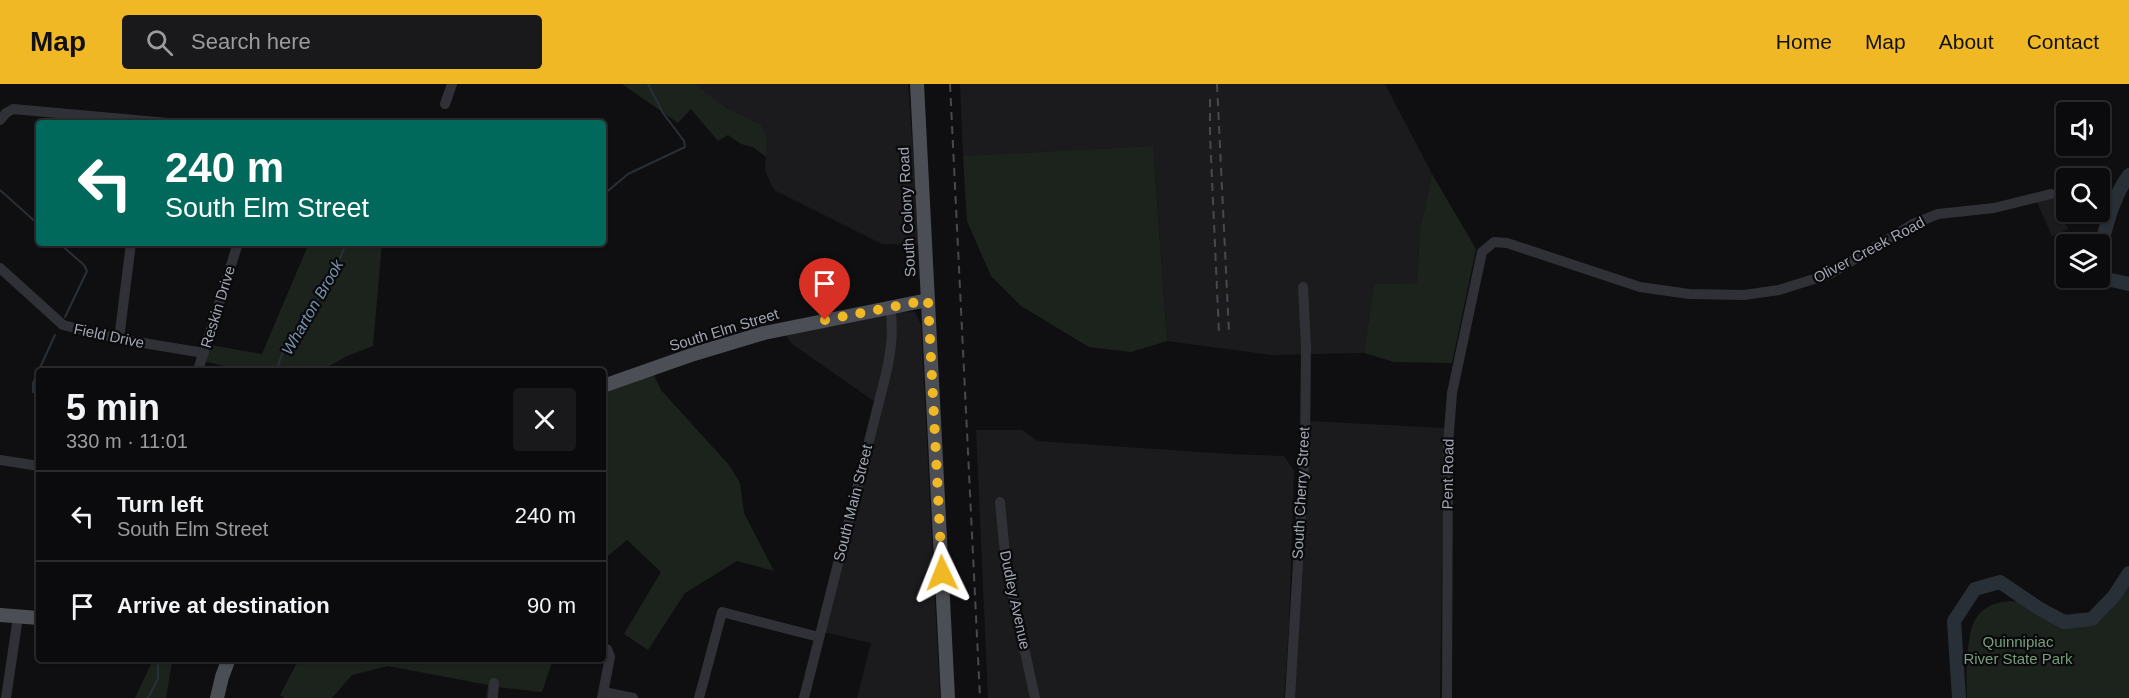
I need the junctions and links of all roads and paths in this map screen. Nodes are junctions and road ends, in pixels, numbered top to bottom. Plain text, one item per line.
1 (452, 84) edge
2 (917, 84) edge
3 (445, 104) dead end
4 (0, 120) edge
5 (126, 120) edge
6 (2051, 194) dead end
7 (131, 246) edge
8 (237, 246) edge
9 (1482, 252) joint
10 (0, 268) edge
11 (1303, 287) dead end
12 (928, 300) junction
13 (890, 307) junction
14 (118, 339) junction
15 (204, 353) junction
16 (199, 368) edge
17 (606, 385) edge
18 (0, 460) edge
19 (36, 466) edge
20 (1000, 502) dead end
21 (0, 615) edge
22 (18, 617) junction
23 (36, 618) edge
24 (819, 637) junction
25 (606, 649) edge
26 (223, 662) edge
27 (494, 682) dead end
28 (603, 695) edge
29 (6, 698) edge
30 (217, 698) edge
31 (492, 698) edge
32 (633, 698) edge
33 (699, 698) edge
34 (804, 698) edge
35 (948, 698) edge
36 (1035, 698) edge
37 (1290, 698) edge
38 (1447, 698) edge

1 - 3 street
2 - 12 main road, South Colony Road
4 - 5 street
6 - 9 street, Oliver Creek Road
7 - 14 street
8 - 15 street, Reskin Drive
9 - 38 street, Pent Road
10 - 14 street, Field Drive
11 - 37 street, South Cherry Street
12 - 13 main road, South Elm Street
12 - 35 main road, South Colony Road
13 - 17 main road, South Elm Street
13 - 24 street, South Main Street
14 - 15 street, Field Drive
15 - 16 street, Reskin Drive
18 - 19 street
20 - 36 street, Dudley Avenue
21 - 22 main road
22 - 23 main road
22 - 29 street
24 - 33 street
24 - 34 street, South Main Street
25 - 28 street
26 - 30 main road
27 - 31 street
28 - 32 street

